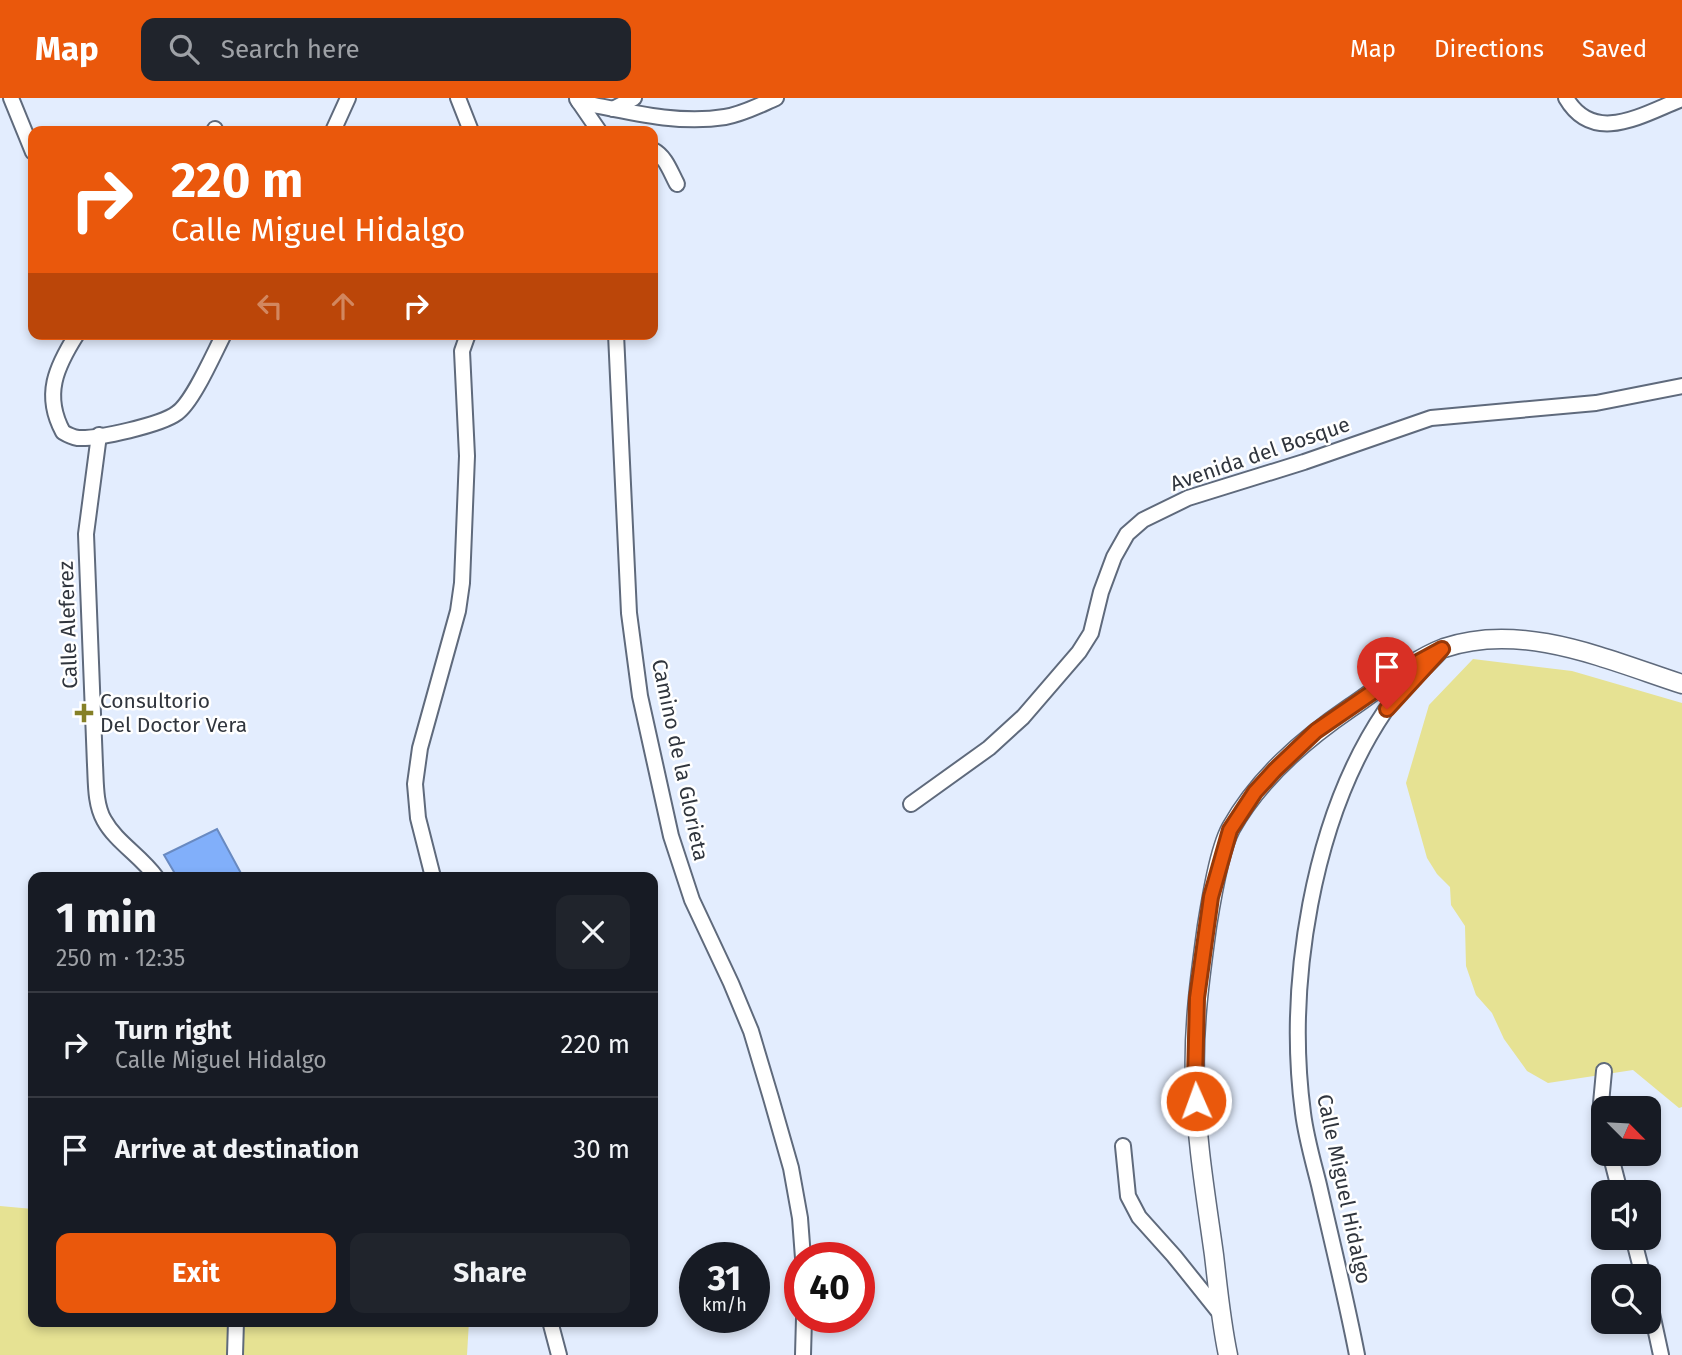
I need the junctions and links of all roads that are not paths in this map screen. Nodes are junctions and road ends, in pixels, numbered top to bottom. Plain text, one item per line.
1 (11, 98) edge
2 (348, 98) edge
3 (458, 98) edge
4 (634, 98) edge
5 (776, 98) edge
6 (1566, 98) edge
7 (1682, 99) edge
8 (578, 100) edge
9 (613, 108) junction
10 (336, 126) edge
11 (469, 126) edge
12 (596, 126) edge
13 (28, 140) edge
14 (658, 152) edge
15 (677, 184) dead end
16 (73, 340) edge
17 (221, 340) edge
18 (466, 340) edge
19 (616, 340) edge
20 (1682, 386) edge
21 (99, 435) junction
22 (1442, 649) junction
23 (1682, 684) edge
24 (911, 804) dead end
25 (152, 872) edge
26 (432, 872) edge
27 (1604, 1071) dead end
28 (1602, 1096) edge
29 (1123, 1146) dead end
30 (802, 1242) edge
31 (1219, 1312) junction
32 (236, 1327) edge
33 (552, 1327) edge
34 (804, 1333) edge
35 (1656, 1334) edge
36 (235, 1355) edge
37 (559, 1355) edge
38 (803, 1355) edge
39 (1228, 1355) edge
40 (1357, 1355) edge
41 (1661, 1355) edge

1 - 13 street
2 - 10 street
3 - 11 street
4 - 9 street
5 - 9 street
6 - 7 street
8 - 9 street
8 - 12 street
14 - 15 street
16 - 21 street
17 - 21 street
18 - 26 street
19 - 30 street, Camino de la Glorieta
20 - 24 street, Avenida del Bosque
21 - 25 street, Calle Aleferez
22 - 23 street
22 - 31 street
22 - 40 street, Calle Miguel Hidalgo
27 - 28 street
29 - 31 street
31 - 39 street
32 - 36 street
33 - 37 street
34 - 38 street
35 - 41 street

